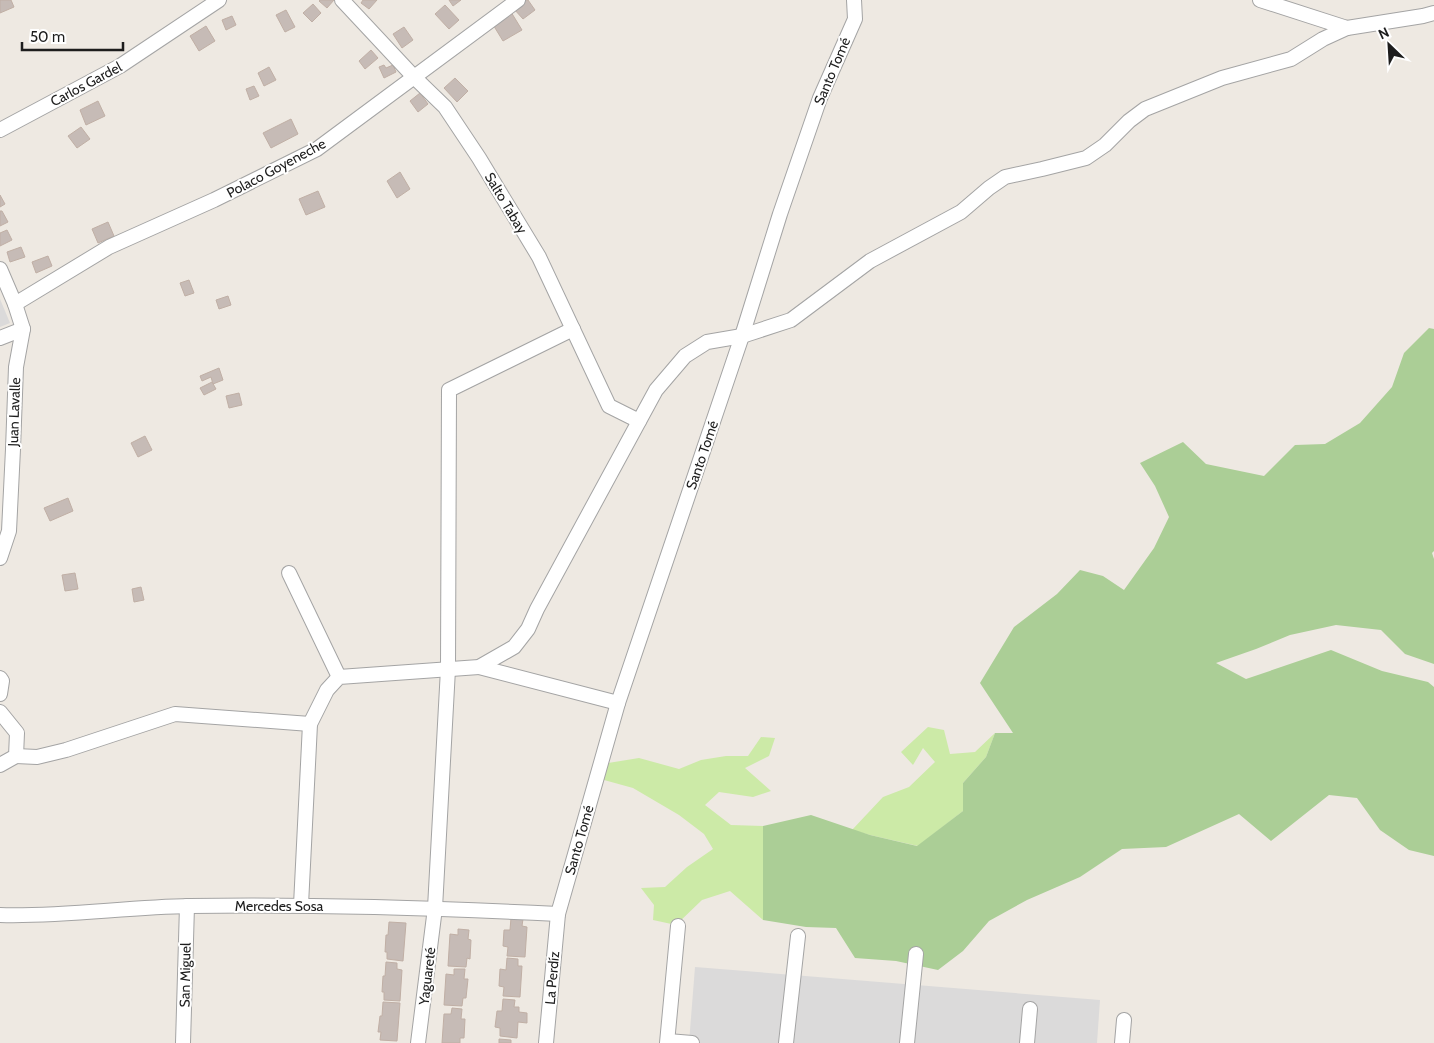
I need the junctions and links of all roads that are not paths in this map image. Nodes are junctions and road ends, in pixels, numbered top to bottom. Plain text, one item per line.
1 (219, 0) edge
2 (342, 0) edge
3 (518, 0) edge
4 (854, 0) edge
5 (1260, 0) edge
6 (1434, 13) edge
7 (1314, 18) junction
8 (1347, 28) junction
9 (1315, 44) junction
10 (414, 78) junction
11 (0, 130) edge
12 (0, 269) edge
13 (15, 304) junction
14 (23, 329) junction
15 (573, 329) junction
16 (742, 336) junction
17 (0, 338) edge
18 (639, 421) junction
19 (0, 558) edge
20 (289, 574) dead end
21 (479, 667) junction
22 (448, 669) junction
23 (339, 677) junction
24 (0, 678) edge
25 (0, 694) edge
26 (618, 703) junction
27 (0, 712) edge
28 (310, 724) junction
29 (16, 756) junction
30 (0, 766) edge
31 (301, 905) junction
32 (187, 906) junction
33 (435, 908) junction
34 (558, 914) junction
35 (0, 915) edge
36 (678, 926) dead end
37 (798, 936) dead end
38 (916, 954) dead end
39 (1030, 1009) dead end
40 (1124, 1020) dead end
41 (667, 1042) edge
42 (183, 1043) edge
43 (418, 1043) edge
44 (546, 1043) edge
45 (692, 1043) edge
46 (786, 1043) edge
47 (907, 1043) edge
48 (1027, 1043) edge
49 (1122, 1043) edge

1 - 11 street, Carlos Gardel
2 - 10 street, Salto Tabay
3 - 10 street, Polaco Goyeneche
4 - 16 street, Santo Tomé
5 - 7 street
6 - 8 street
7 - 8 street
7 - 9 street
8 - 9 street
9 - 16 street
10 - 13 street, Polaco Goyeneche
10 - 15 street, Salto Tabay
12 - 13 street, Juan Lavalle
13 - 14 street, Juan Lavalle
14 - 17 street
14 - 19 street, Juan Lavalle
15 - 18 street, Salto Tabay
15 - 22 street, Yaguareté
16 - 18 street
16 - 26 street, Santo Tomé
18 - 21 street
20 - 23 street
21 - 22 street
21 - 26 street
22 - 23 street
22 - 33 street, Yaguareté
23 - 28 street
24 - 25 street
26 - 34 street, Santo Tomé
27 - 29 street
28 - 29 street
28 - 31 street
29 - 30 street
31 - 32 street, Mercedes Sosa
31 - 33 street, Mercedes Sosa
32 - 35 street, Mercedes Sosa
32 - 42 street, San Miguel
33 - 34 street, Mercedes Sosa
33 - 43 street, Yaguareté
34 - 44 street, La Perdíz
36 - 41 street
37 - 46 street
38 - 47 street
39 - 48 street
40 - 49 street
41 - 45 street

